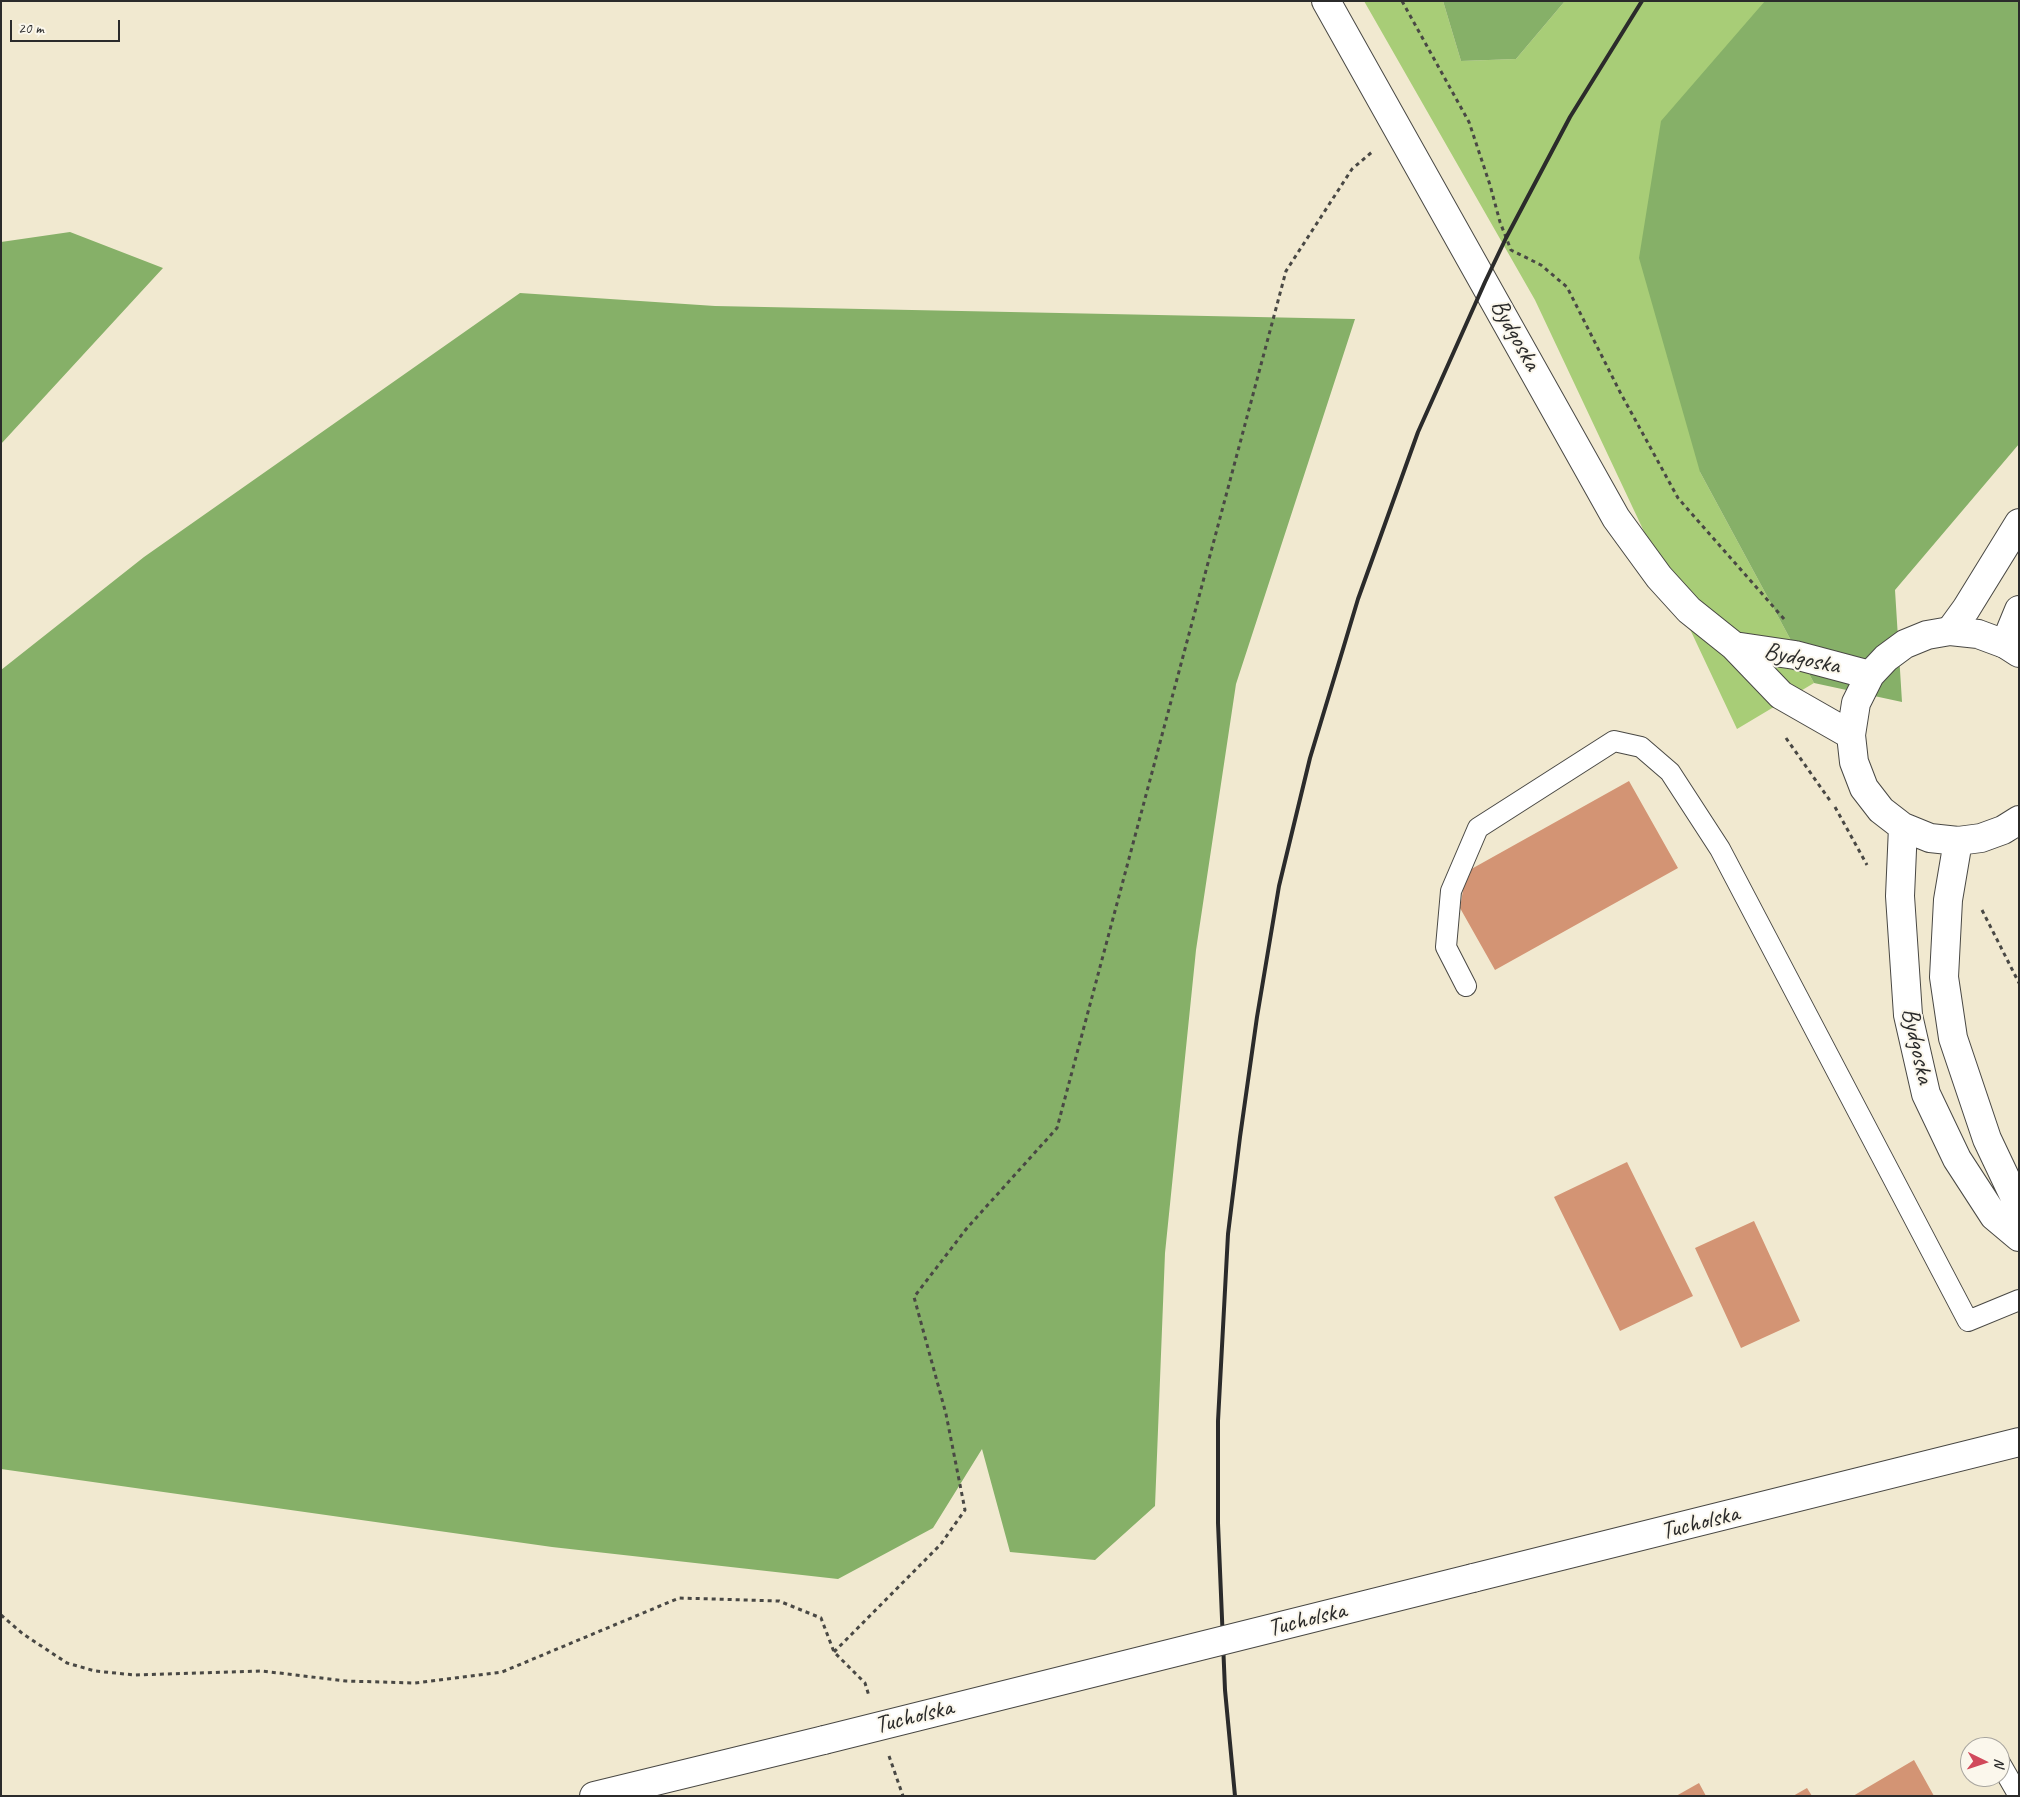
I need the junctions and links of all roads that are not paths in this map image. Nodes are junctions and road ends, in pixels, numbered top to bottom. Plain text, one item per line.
1 (1326, 1) edge
2 (2019, 523) edge
3 (2019, 610) edge
4 (1950, 631) junction
5 (1734, 646) junction
6 (2012, 648) edge
7 (1870, 675) junction
8 (1851, 735) junction
9 (2019, 820) edge
10 (1903, 827) junction
11 (1958, 842) junction
12 (1466, 986) dead end
13 (2019, 1217) edge
14 (2019, 1236) edge
15 (2019, 1300) edge
16 (2019, 1442) edge
17 (2010, 1780) edge
18 (594, 1796) edge
19 (2019, 1796) edge

1 - 5 street, Bydgoska
2 - 4 street
3 - 6 street
4 - 6 street
4 - 7 street
5 - 7 street, Bydgoska
5 - 8 street, Bydgoska
7 - 8 street
8 - 10 street
9 - 11 street
10 - 11 street
10 - 14 street, Bydgoska
11 - 13 street, Bydgoska
12 - 15 lane
16 - 18 street, Tucholska, bridge
17 - 19 lane

